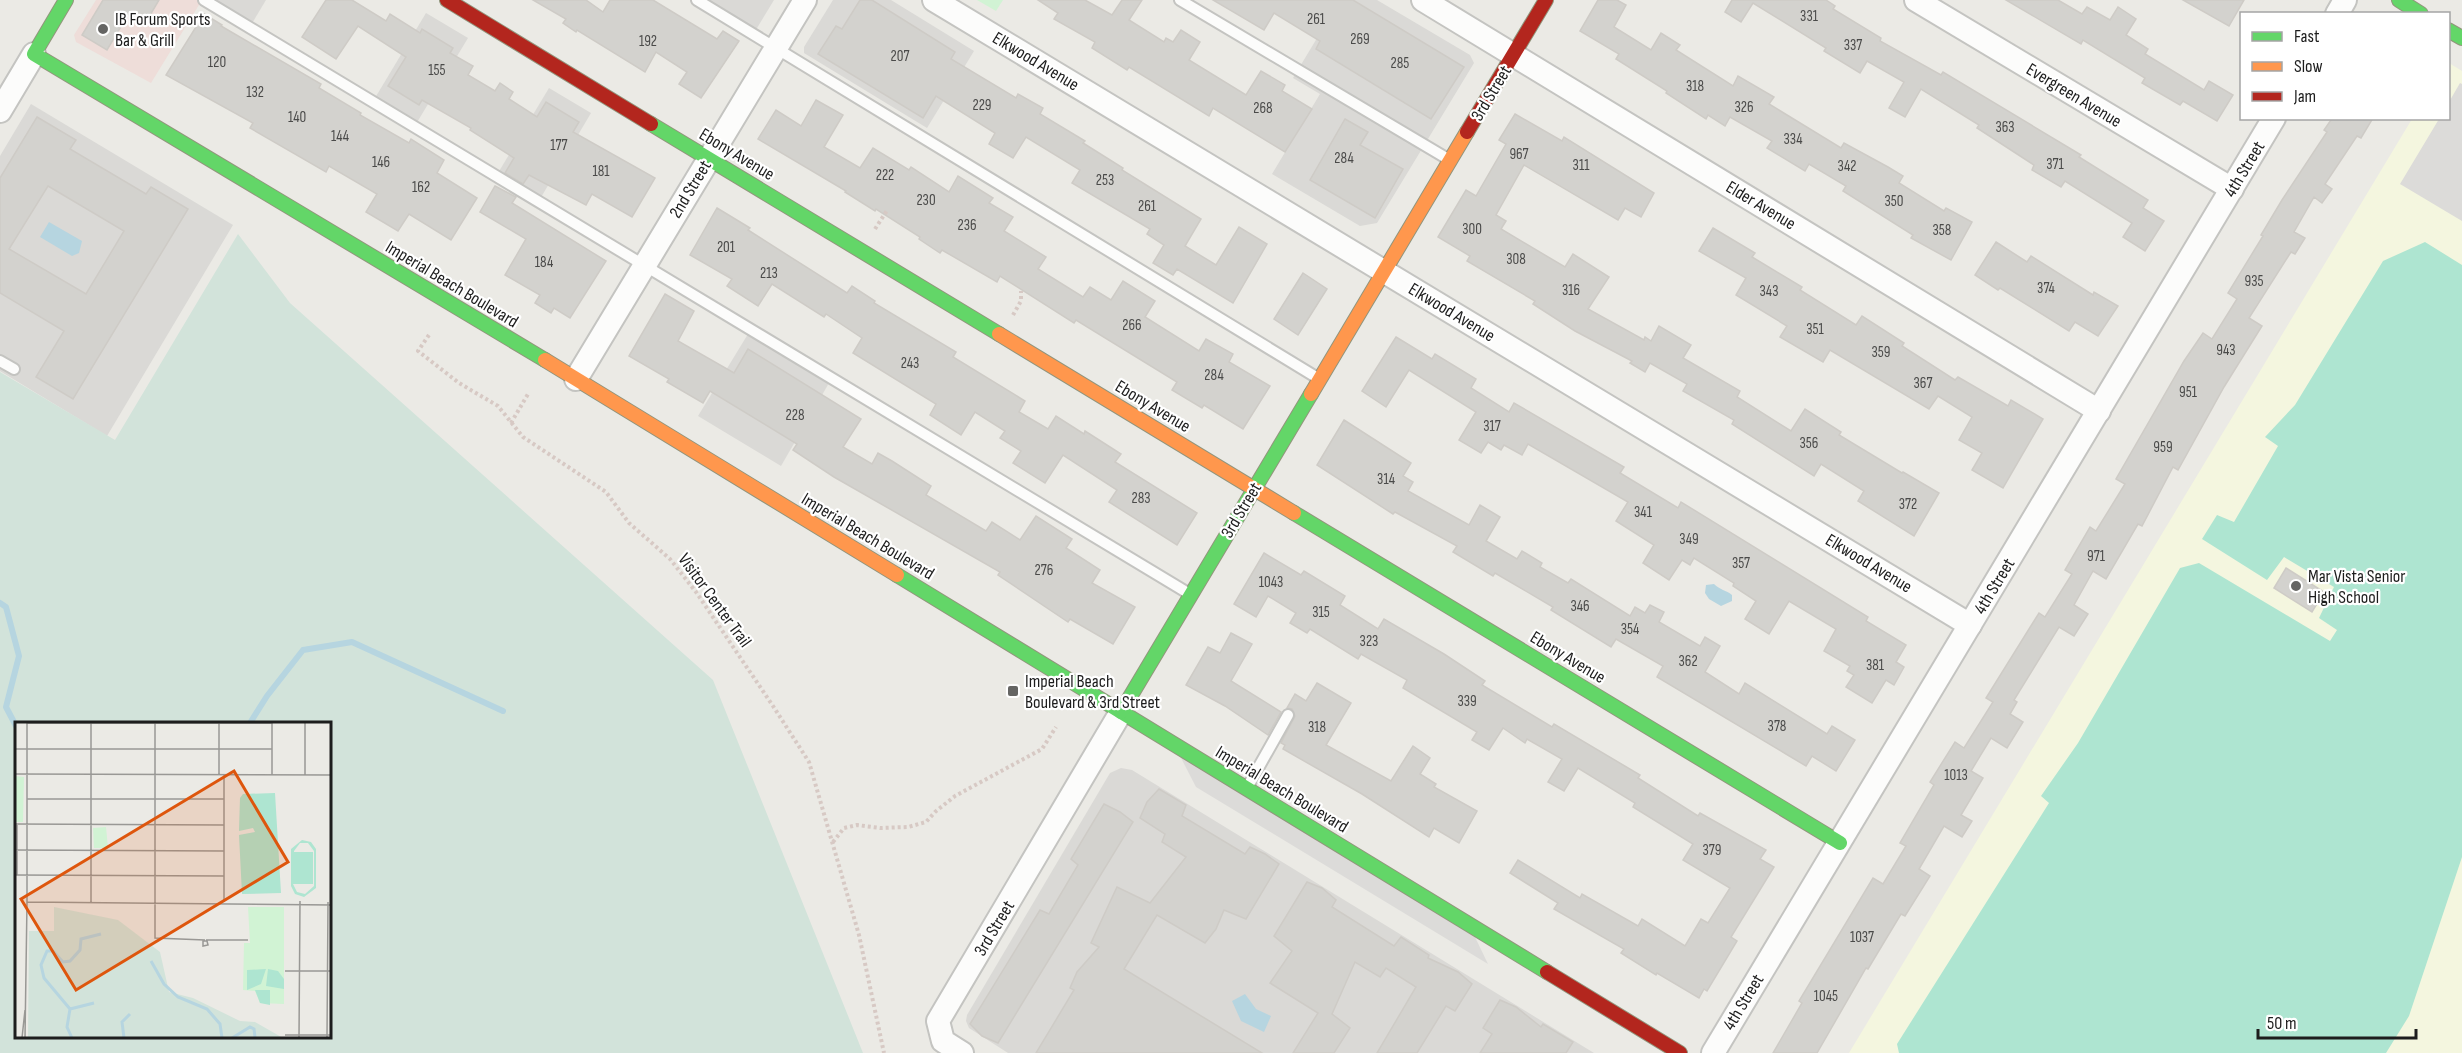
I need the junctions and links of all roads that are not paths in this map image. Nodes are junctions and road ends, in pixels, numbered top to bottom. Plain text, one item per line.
1 (66, 0) edge
2 (204, 0) edge
3 (447, 0) edge
4 (696, 0) edge
5 (805, 0) edge
6 (934, 0) edge
7 (1180, 0) edge
8 (1423, 0) edge
9 (1546, 0) edge
10 (1916, 0) edge
11 (2399, 0) edge
12 (2418, 12) edge
13 (776, 48) junction
14 (34, 54) junction
15 (1513, 55) junction
16 (0, 111) edge
17 (2273, 120) edge
18 (708, 158) junction
19 (1450, 160) junction
20 (2232, 189) junction
21 (644, 266) junction
22 (1384, 271) junction
23 (0, 361) edge
24 (14, 369) dead end
25 (576, 379) junction
26 (1320, 379) junction
27 (2099, 411) junction
28 (1254, 488) junction
29 (1190, 595) junction
30 (1970, 625) junction
31 (1120, 712) junction
32 (1288, 715) dead end
33 (1247, 789) junction
34 (1839, 843) junction
35 (962, 1053) edge
36 (1680, 1053) edge
37 (1713, 1053) edge

1 - 14 street
2 - 21 lane
3 - 18 street, Ebony Avenue
4 - 13 lane
5 - 13 street, 2nd Street
6 - 22 street, Elkwood Avenue
7 - 19 lane
8 - 15 street, Elder Avenue
9 - 15 street, 3rd Street
10 - 20 street, Evergreen Avenue
11 - 12 street
13 - 18 street, 2nd Street
13 - 26 lane
14 - 16 street
14 - 25 street, Imperial Beach Boulevard
15 - 19 street, 3rd Street
15 - 27 street, Elder Avenue
17 - 20 street, 4th Street
18 - 21 street, 2nd Street
18 - 28 street, Ebony Avenue
19 - 22 street, 3rd Street
20 - 27 street, 4th Street
21 - 25 street, 2nd Street
21 - 29 lane
22 - 26 street, 3rd Street
22 - 30 street, Elkwood Avenue
23 - 24 lane
25 - 31 street, Imperial Beach Boulevard
26 - 28 street, 3rd Street
27 - 30 street, 4th Street
28 - 29 street, 3rd Street
28 - 34 street, Ebony Avenue
29 - 31 street, 3rd Street
30 - 34 street, 4th Street
31 - 33 street, Imperial Beach Boulevard
31 - 35 street, 3rd Street
32 - 33 lane
33 - 36 street, Imperial Beach Boulevard
34 - 37 street, 4th Street

